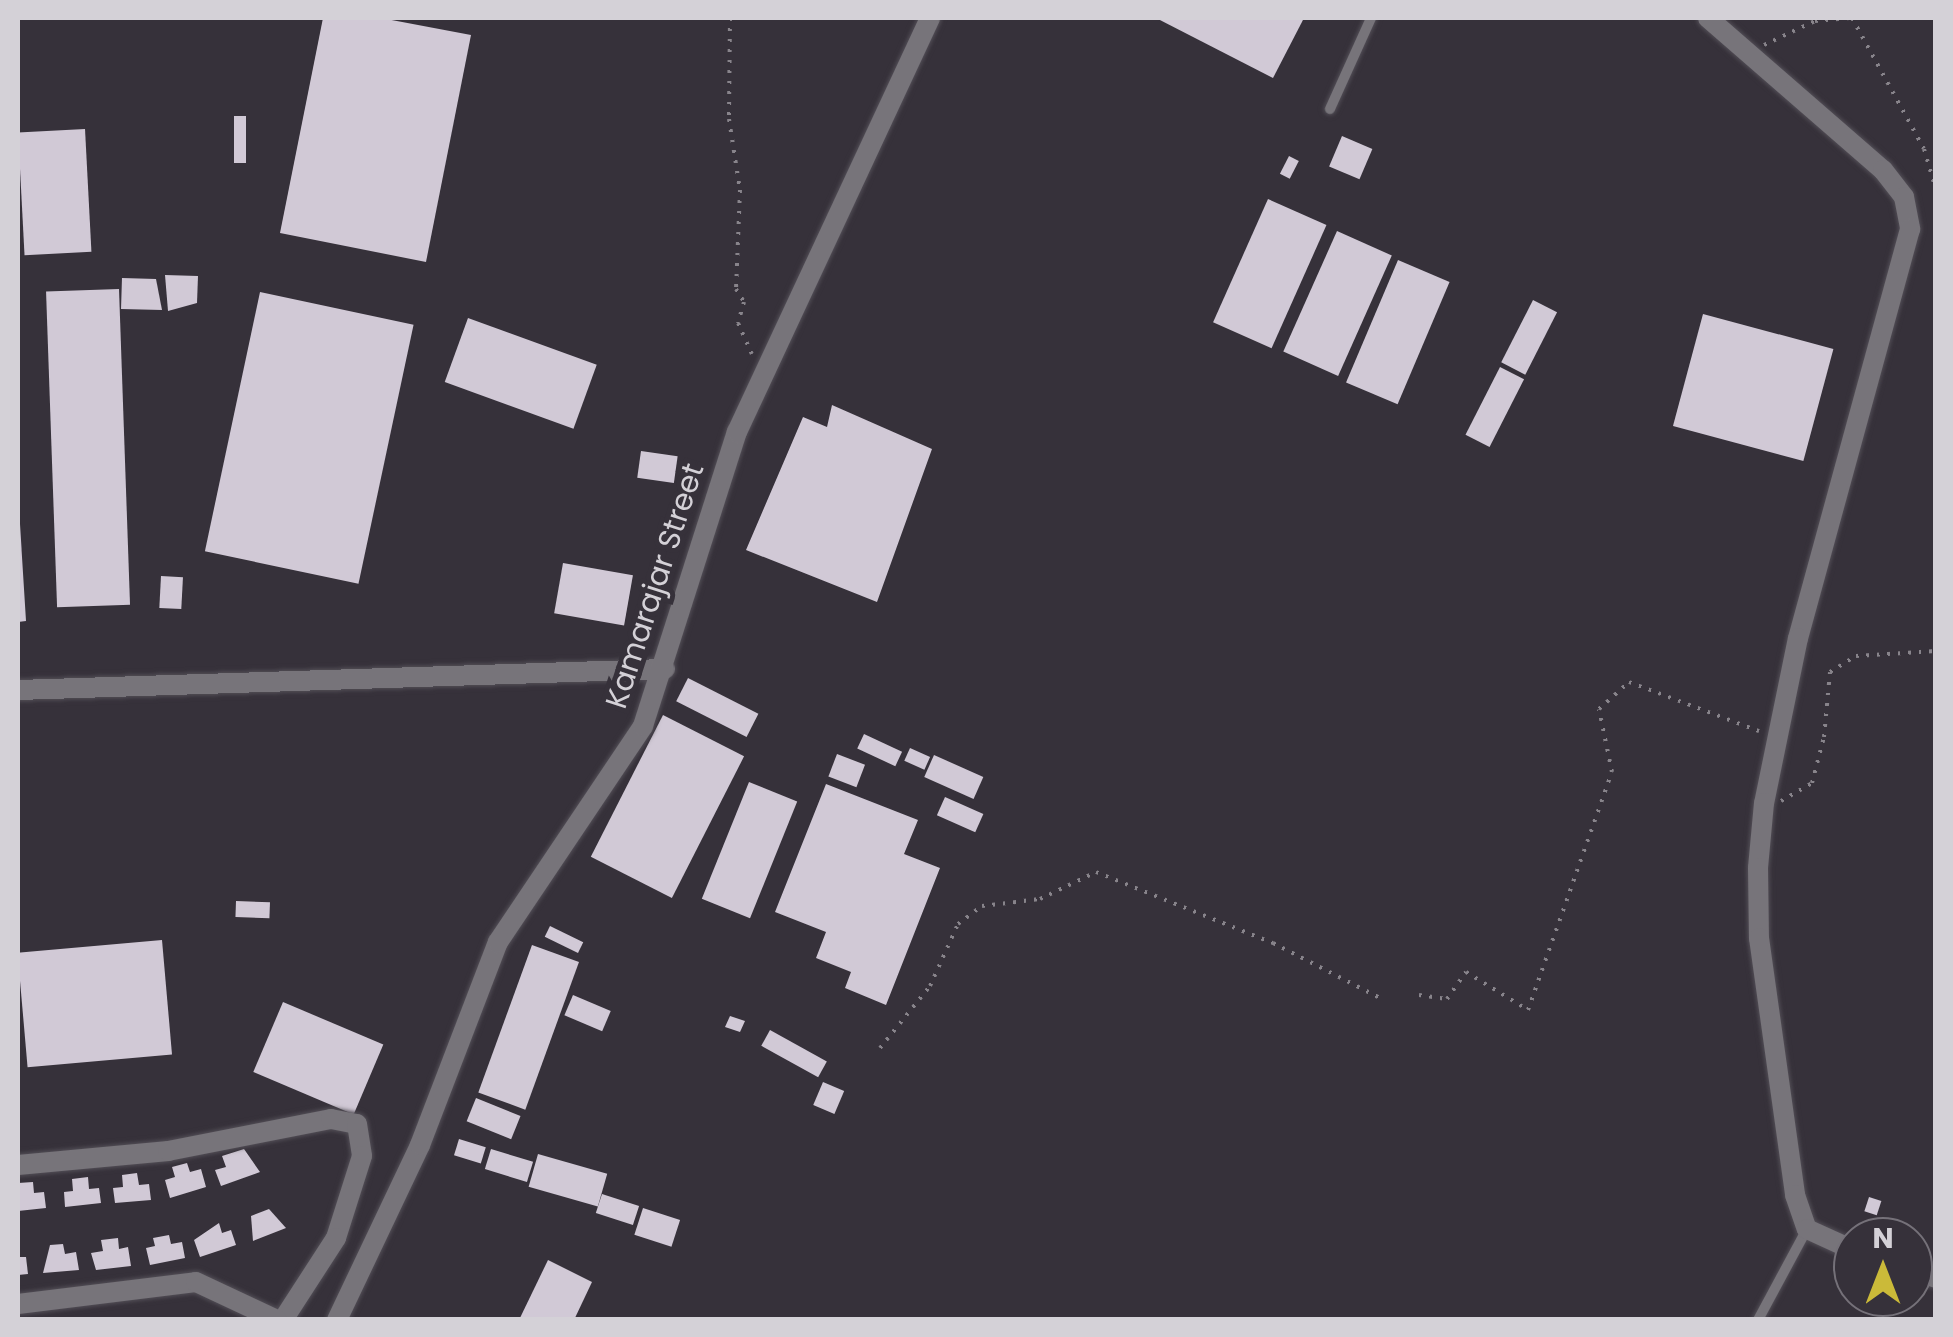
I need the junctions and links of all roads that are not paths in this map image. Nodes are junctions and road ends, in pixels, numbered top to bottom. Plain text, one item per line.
1 (930, 18) edge
2 (1371, 18) edge
3 (1708, 18) edge
4 (1330, 109) dead end
5 (665, 669) junction
6 (18, 690) edge
7 (18, 1165) edge
8 (1807, 1229) junction
9 (1833, 1241) edge
10 (18, 1304) edge
11 (280, 1320) edge
12 (336, 1320) edge
13 (1758, 1320) edge

1 - 5 street, Kamarajar Street
2 - 4 lane
3 - 8 street
5 - 6 street
5 - 12 street, Kamarajar Street
7 - 11 street
8 - 9 street
8 - 13 lane
10 - 11 street

